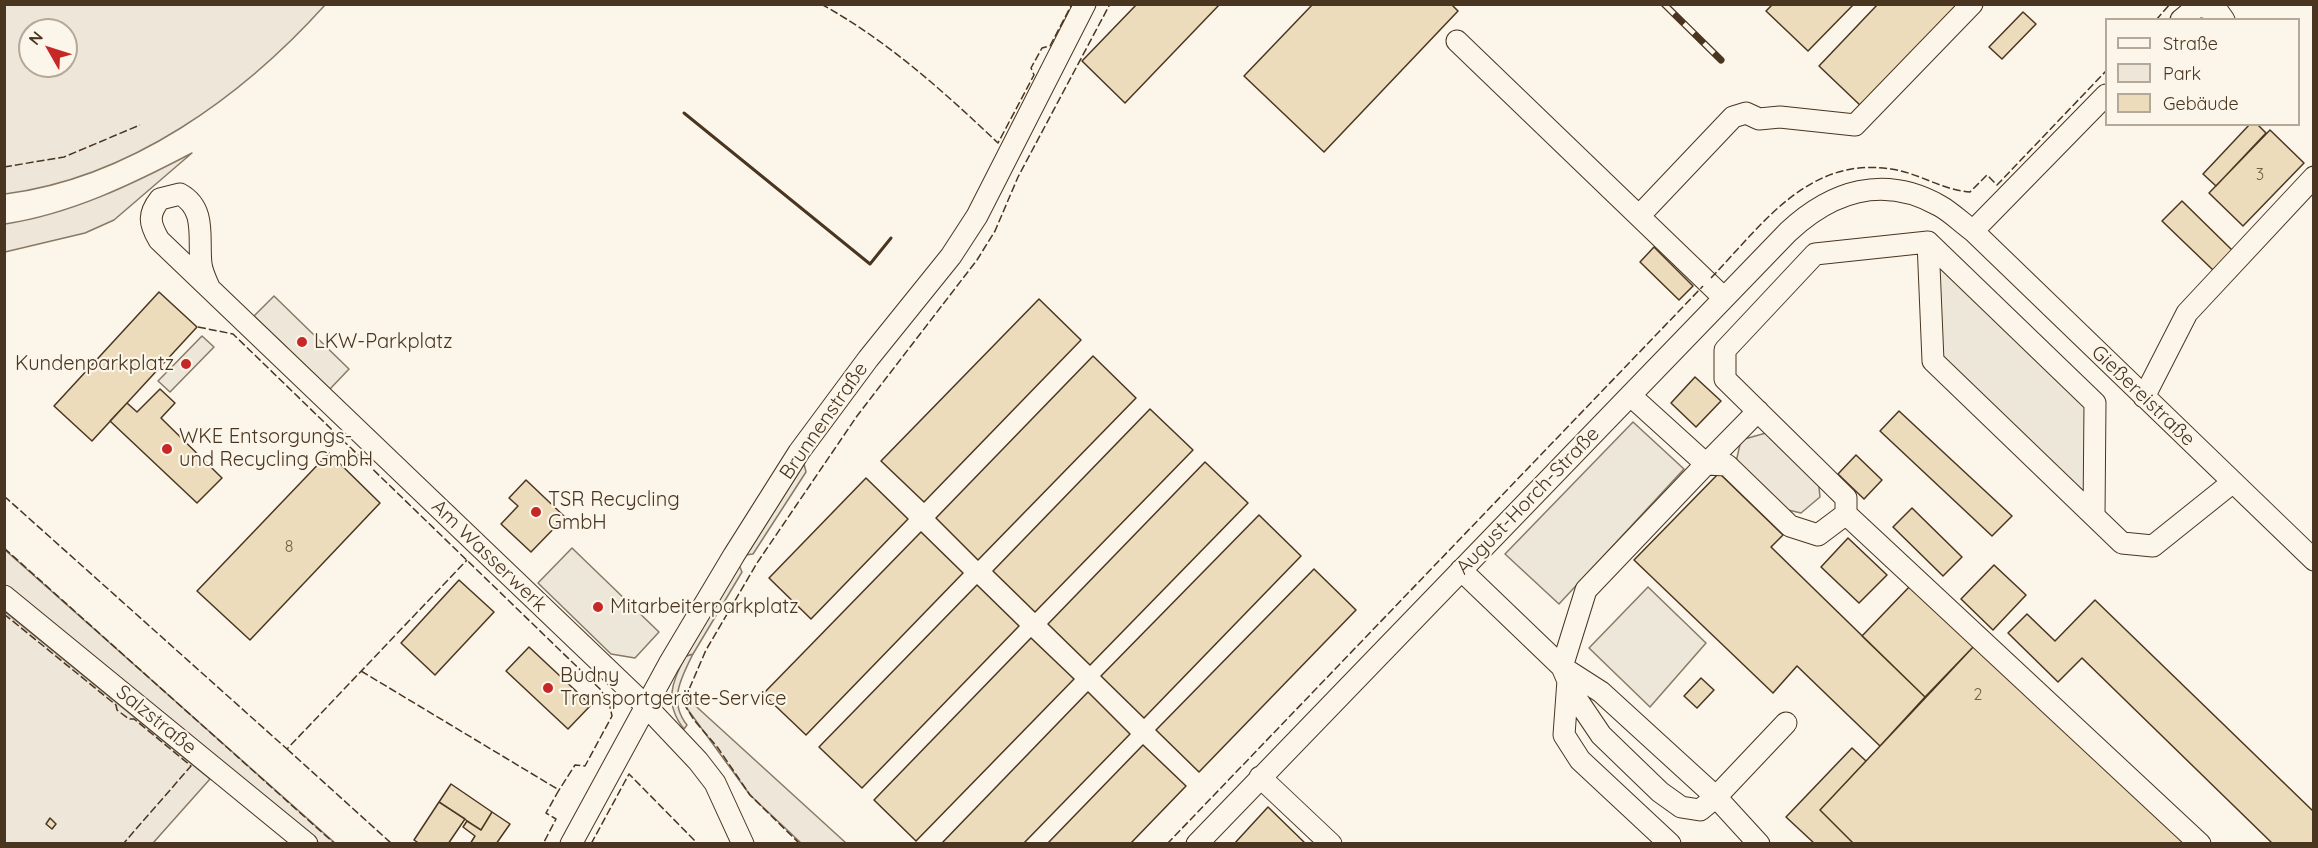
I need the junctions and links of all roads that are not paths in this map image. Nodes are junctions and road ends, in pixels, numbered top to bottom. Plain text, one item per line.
1 (1085, 4) edge
2 (1972, 4) edge
3 (2198, 5) edge
4 (2183, 18) edge
5 (2223, 18) edge
6 (1457, 41) dead end
7 (2105, 96) edge
8 (2313, 177) edge
9 (1879, 189) joint
10 (1640, 216) junction
11 (1972, 231) junction
12 (1928, 242) junction
13 (209, 287) dead end
14 (1724, 298) junction
15 (1631, 396) junction
16 (2144, 397) junction
17 (1758, 411) junction
18 (1706, 464) junction
19 (2232, 482) junction
20 (1846, 514) junction
21 (2094, 516) junction
22 (2313, 560) edge
23 (1461, 570) junction
24 (4, 596) edge
25 (1568, 680) junction
26 (1601, 692) junction
27 (646, 706) junction
28 (1786, 723) dead end
29 (1260, 777) junction
30 (1716, 796) junction
31 (307, 843) edge
32 (571, 843) edge
33 (743, 843) edge
34 (1197, 843) edge
35 (1331, 843) edge
36 (1670, 843) edge
37 (1759, 843) edge
38 (2200, 843) edge

1 - 27 street, Brunnenstraße
2 - 10 street
3 - 4 street
3 - 5 street
6 - 10 street
7 - 11 street
8 - 16 street
9 - 11 street, Gießereistraße
9 - 14 street, August-Horch-Straße
10 - 14 street
11 - 16 street, Gießereistraße
12 - 17 street
12 - 21 street
12 - 21 street
13 - 27 street, Am Wasserwerk
14 - 15 street, August-Horch-Straße
15 - 18 street
15 - 23 street, August-Horch-Straße
16 - 19 street, Gießereistraße
17 - 18 street
17 - 20 street
18 - 20 street
18 - 25 street
19 - 21 street
19 - 22 street, Gießereistraße
20 - 38 street
23 - 25 street
23 - 29 street, August-Horch-Straße
24 - 31 street, Salzstraße
25 - 26 street
25 - 26 street
25 - 30 street
25 - 36 street
26 - 30 street
27 - 32 street, Brunnenstraße
27 - 33 street, Am Wasserwerk
28 - 30 street
29 - 34 street, August-Horch-Straße
29 - 35 street
30 - 37 street

